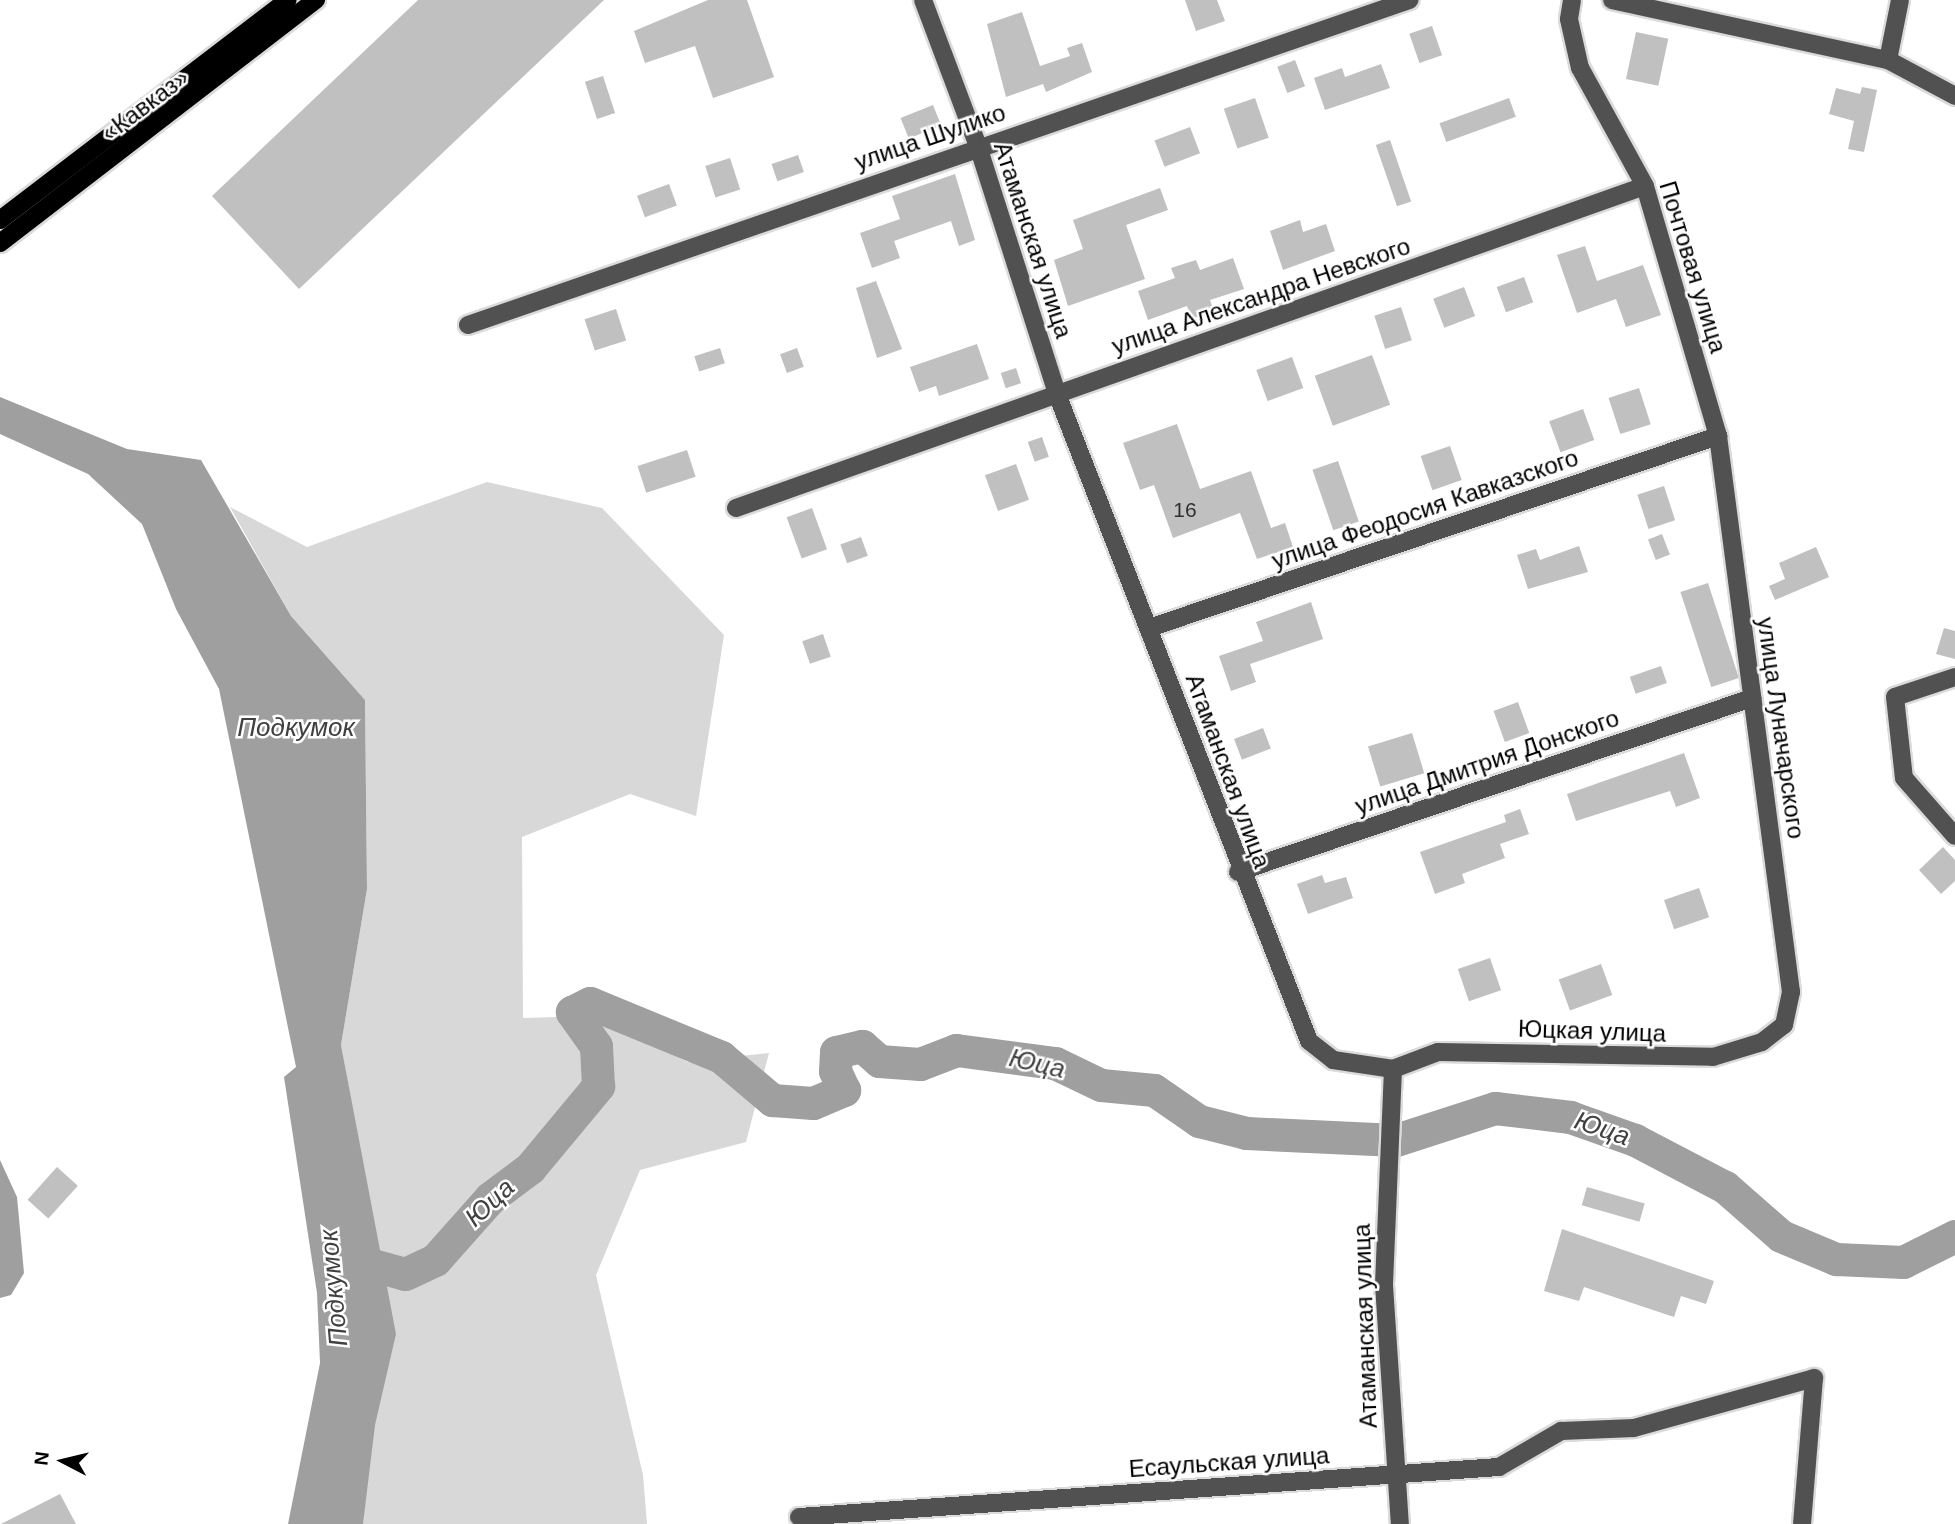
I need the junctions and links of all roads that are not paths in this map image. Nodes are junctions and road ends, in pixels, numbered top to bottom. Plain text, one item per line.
1 (288, 0) edge
2 (316, 0) edge
3 (923, 0) edge
4 (1409, 0) edge
5 (1573, 0) edge
6 (1612, 0) edge
7 (1900, 0) edge
8 (1888, 60) junction
9 (1955, 96) edge
10 (978, 146) junction
11 (1646, 186) junction
12 (0, 220) edge
13 (0, 243) edge
14 (468, 325) dead end
15 (1057, 394) junction
16 (1718, 436) junction
17 (736, 508) dead end
18 (1149, 628) junction
19 (1955, 677) edge
20 (1752, 698) junction
21 (1955, 835) edge
22 (1238, 872) junction
23 (1784, 1025) joint
24 (1393, 1069) junction
25 (1396, 1474) junction
26 (799, 1517) dead end
27 (1400, 1524) edge
28 (1802, 1524) edge

1 - 12 main road, «Кавказ»
2 - 13 main road, «Кавказ»
3 - 10 street, Атаманская улица
4 - 10 street, улица Шулико
5 - 11 street, Почтовая улица
6 - 8 street
7 - 8 street
8 - 9 street
10 - 14 street, улица Шулико
10 - 15 street, Атаманская улица
11 - 15 street, улица Александра Невского
11 - 16 street, Почтовая улица
15 - 17 street, улица Александра Невского
15 - 18 street, Атаманская улица
16 - 18 street, улица Феодосия Кавказского
16 - 20 street, улица Луначарского
18 - 22 street, Атаманская улица
19 - 21 street
20 - 22 street, улица Дмитрия Донского
20 - 23 street, улица Луначарского
22 - 24 street, Атаманская улица
23 - 24 street, Юцкая улица
24 - 25 street, Атаманская улица
25 - 26 street, Есаульская улица
25 - 27 street, Атаманская улица
25 - 28 street, Есаульская улица

